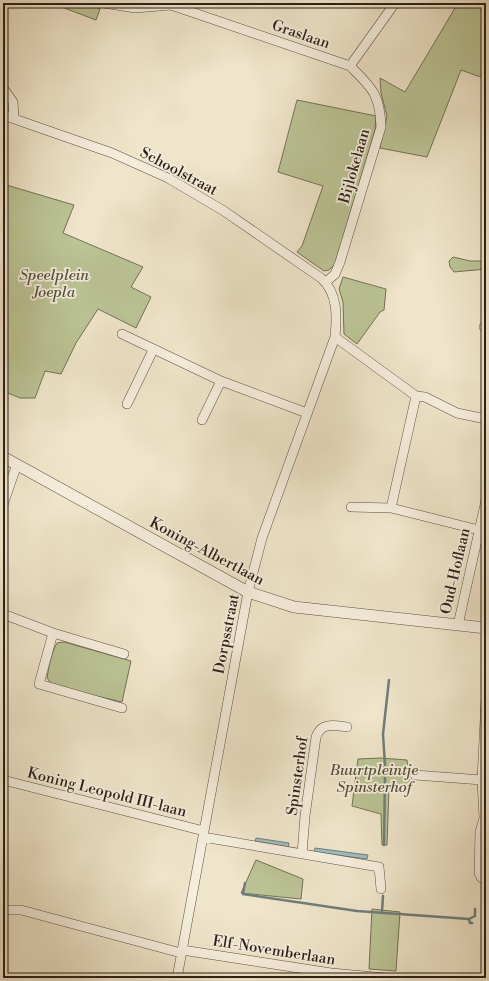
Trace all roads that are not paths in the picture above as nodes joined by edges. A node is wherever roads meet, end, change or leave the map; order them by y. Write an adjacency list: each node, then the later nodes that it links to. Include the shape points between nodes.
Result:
1 (104, 3): 3 (street, Graslaan, via 135,8)
2 (395, 3): 4 (street)
3 (171, 4): 4 (street, Graslaan)
4 (350, 66): 8 (street, Bijlokelaan, via 376,96 380,109 380,127 340,262 335,274)
5 (3, 88): 7 (street, via 13,102)
6 (3, 115): 7 (street, Schoolstraat)
7 (14, 118): 8 (street, Schoolstraat, via 106,150 168,178 224,211)
8 (326, 282): 10 (street, Dorpsstraat, via 336,308)
9 (122, 334): 11 (street)
10 (335, 337): 13 (street); 15 (street, Dorpsstraat)
11 (152, 350): 12 (street); 14 (street)
12 (221, 380): 15 (street); 17 (street)
13 (416, 396): 16 (street, via 425,397 457,413); 23 (street)
14 (127, 404)
15 (307, 413): 25 (street, Dorpsstraat, via 262,538)
16 (486, 418)
17 (202, 420)
18 (3, 457): 19 (street, Koning-Albertlaan)
19 (17, 464): 21 (street); 25 (street, Koning-Albertlaan)
20 (486, 500): 24 (street, Oud-Hoflaan)
21 (3, 505)
22 (351, 507): 23 (street)
23 (390, 508): 24 (street)
24 (479, 530): 27 (street, Oud-Hoflaan)
25 (248, 592): 27 (street, Koning-Albertlaan, via 294,607); 37 (street, Dorpsstraat)
26 (3, 614): 29 (street)
27 (458, 625): 28 (street, Koning-Albertlaan)
28 (486, 628)
29 (53, 634): 30 (street); 32 (street, via 39,684)
30 (124, 654)
31 (486, 699): 36 (street)
32 (122, 708)
33 (346, 726): 38 (street, Spinsterhof, via 325,726 318,731)
34 (415, 775): 36 (street)
35 (3, 780): 37 (street, Koning Leopold III-laan)
36 (482, 780): 39 (street, via 484,818 480,832 479,873)
37 (203, 834): 38 (street); 42 (street, Dorpsstraat)
38 (302, 854): 40 (street, via 379,867)
39 (486, 881)
40 (381, 889)
41 (3, 910): 42 (street, Elf-Novemberlaan, via 21,910)
42 (182, 951): 43 (street, Dorpsstraat); 44 (street, Elf-Novemberlaan, via 331,973)
43 (177, 978)
44 (386, 978)

